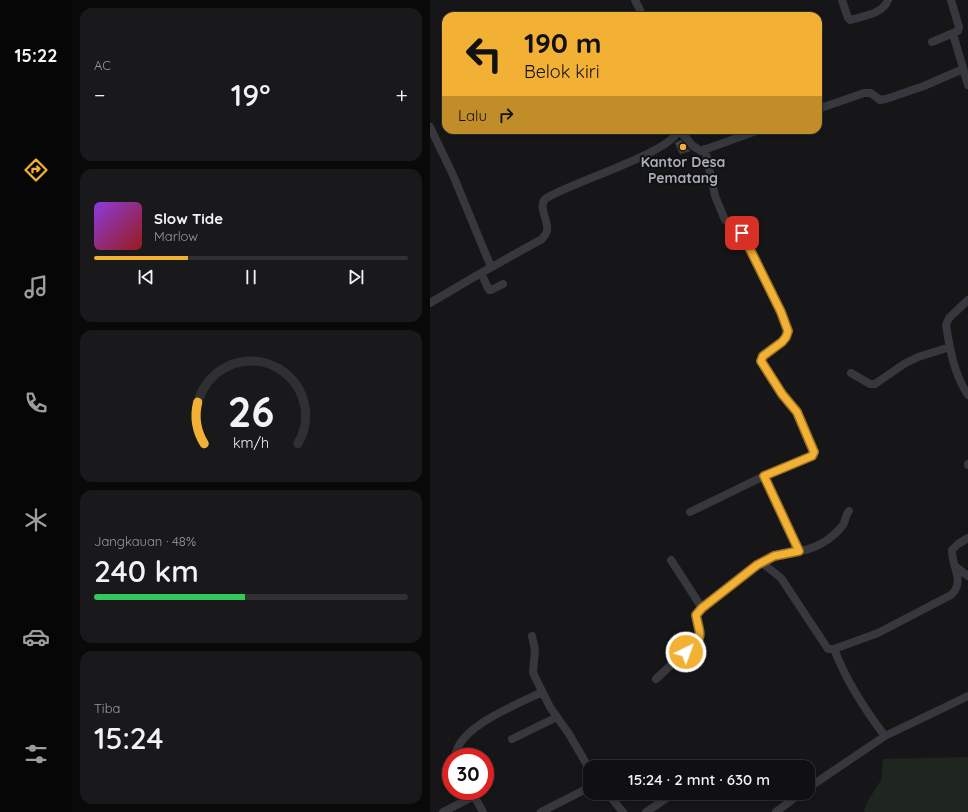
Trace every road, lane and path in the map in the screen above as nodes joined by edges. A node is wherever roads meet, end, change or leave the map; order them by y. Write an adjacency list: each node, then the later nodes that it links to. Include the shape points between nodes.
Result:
1 (635, 0): 5 (street)
2 (842, 0): 3 (street, via 850,20 880,10 885,7)
3 (888, 0)
4 (952, 0): 6 (street, via 959,27 958,32)
5 (641, 12)
6 (953, 34): 7 (street); 8 (street)
7 (932, 42)
8 (963, 69): 9 (street); 10 (street, via 886,99 880,100 871,93 864,93)
9 (968, 85)
10 (822, 108)
11 (430, 127): 16 (street)
12 (676, 134): 16 (street, via 668,142 630,161 545,199 543,208 547,230 542,239)
13 (683, 134): 15 (street, via 696,149)
14 (748, 134): 15 (street)
15 (706, 149): 24 (street, via 715,196 725,220 742,233 787,327 786,337 763,356 761,361 797,412 814,452 812,456)
16 (491, 267): 17 (street)
17 (481, 273): 18 (street, via 489,290); 20 (street)
18 (503, 284)
19 (968, 300): 21 (street, via 946,325)
20 (430, 303)
21 (950, 347): 22 (street, via 918,357 875,384 870,384); 23 (street, via 958,378)
22 (850, 373)
23 (968, 396)
24 (764, 476): 25 (street); 28 (street)
25 (690, 512)
26 (849, 512): 28 (street, via 843,525 816,548)
27 (968, 538): 31 (street, via 952,550)
28 (799, 551): 30 (street, via 778,554)
29 (671, 560): 33 (street)
30 (761, 562): 33 (street); 35 (street, via 782,578 828,649)
31 (956, 567): 32 (street); 35 (street, via 958,580 954,593 878,633)
32 (968, 576)
33 (702, 608): 36 (street, via 696,615 700,630 696,644)
34 (532, 636): 37 (street, via 536,650 533,672)
35 (834, 650): 40 (street, via 855,691)
36 (656, 679)
37 (542, 692): 39 (street); 42 (street, via 475,727)
38 (968, 696): 40 (street)
39 (557, 717): 41 (street); 43 (street)
40 (885, 736): 44 (street)
41 (512, 739)
42 (459, 748)
43 (584, 760)
44 (815, 783)
45 (583, 790): 53 (street)
46 (463, 800): 51 (street)
47 (476, 800): 52 (street)
48 (613, 800): 54 (street)
49 (664, 800): 55 (street)
50 (792, 800): 56 (street)
51 (443, 812)
52 (483, 812)
53 (540, 812)
54 (623, 812)
55 (646, 812)
56 (776, 812)

